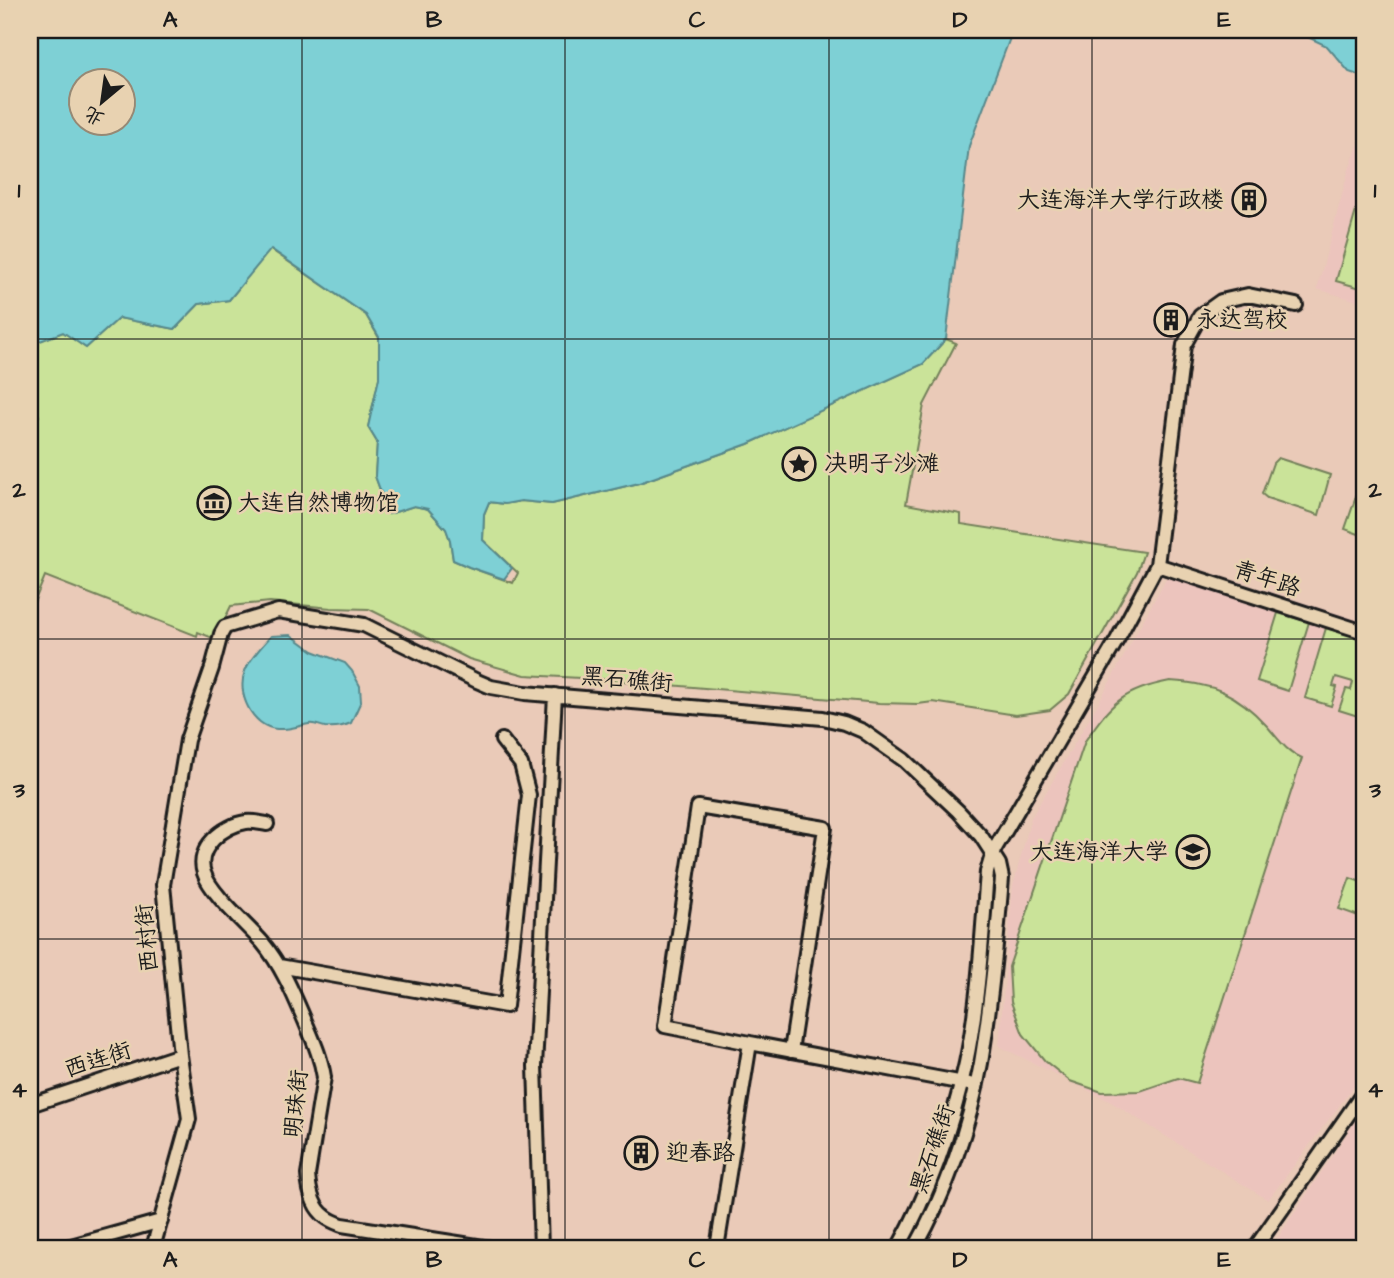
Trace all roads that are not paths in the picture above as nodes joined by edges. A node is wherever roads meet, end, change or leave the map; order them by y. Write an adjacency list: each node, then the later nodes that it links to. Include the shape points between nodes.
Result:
1 (1296, 305): 2 (street, via 1248,295 1221,302 1200,316 1184,345)
2 (1157, 565): 4 (street, 青年路); 8 (street)
3 (225, 627): 5 (street, 黑石礁街, via 278,611 364,625 491,687); 12 (street, 西村街, via 187,740 163,886)
4 (1364, 632)
5 (555, 695): 8 (street, 黑石礁街, via 844,723 904,760); 21 (street, via 535,1066)
6 (502, 740): 9 (street, via 520,764 529,795 506,1006)
7 (267, 824): 9 (street, 明珠街, via 247,821 217,834 202,860 203,873)
8 (993, 852): 13 (street, 黑石礁街); 14 (street, 黑石礁街, via 1002,878)
9 (279, 966): 20 (street, 明珠街, via 324,1077 308,1175 309,1190 325,1217 342,1226)
10 (750, 1043): 11 (street); 11 (street, via 665,1026 698,807 825,828); 22 (street)
11 (791, 1051): 13 (street)
12 (180, 1055): 16 (street, 西连街); 17 (street, 西村街, via 189,1118)
13 (961, 1082): 14 (street); 23 (street, 黑石礁街, via 932,1177)
14 (975, 1085): 24 (street, 黑石礁街, via 957,1152)
15 (1364, 1092): 25 (street)
16 (30, 1105)
17 (161, 1221): 18 (street); 19 (street, 西村街)
18 (64, 1248)
19 (153, 1248)
20 (490, 1248)
21 (541, 1248)
22 (717, 1248)
23 (898, 1248)
24 (915, 1248)
25 (1255, 1248)

